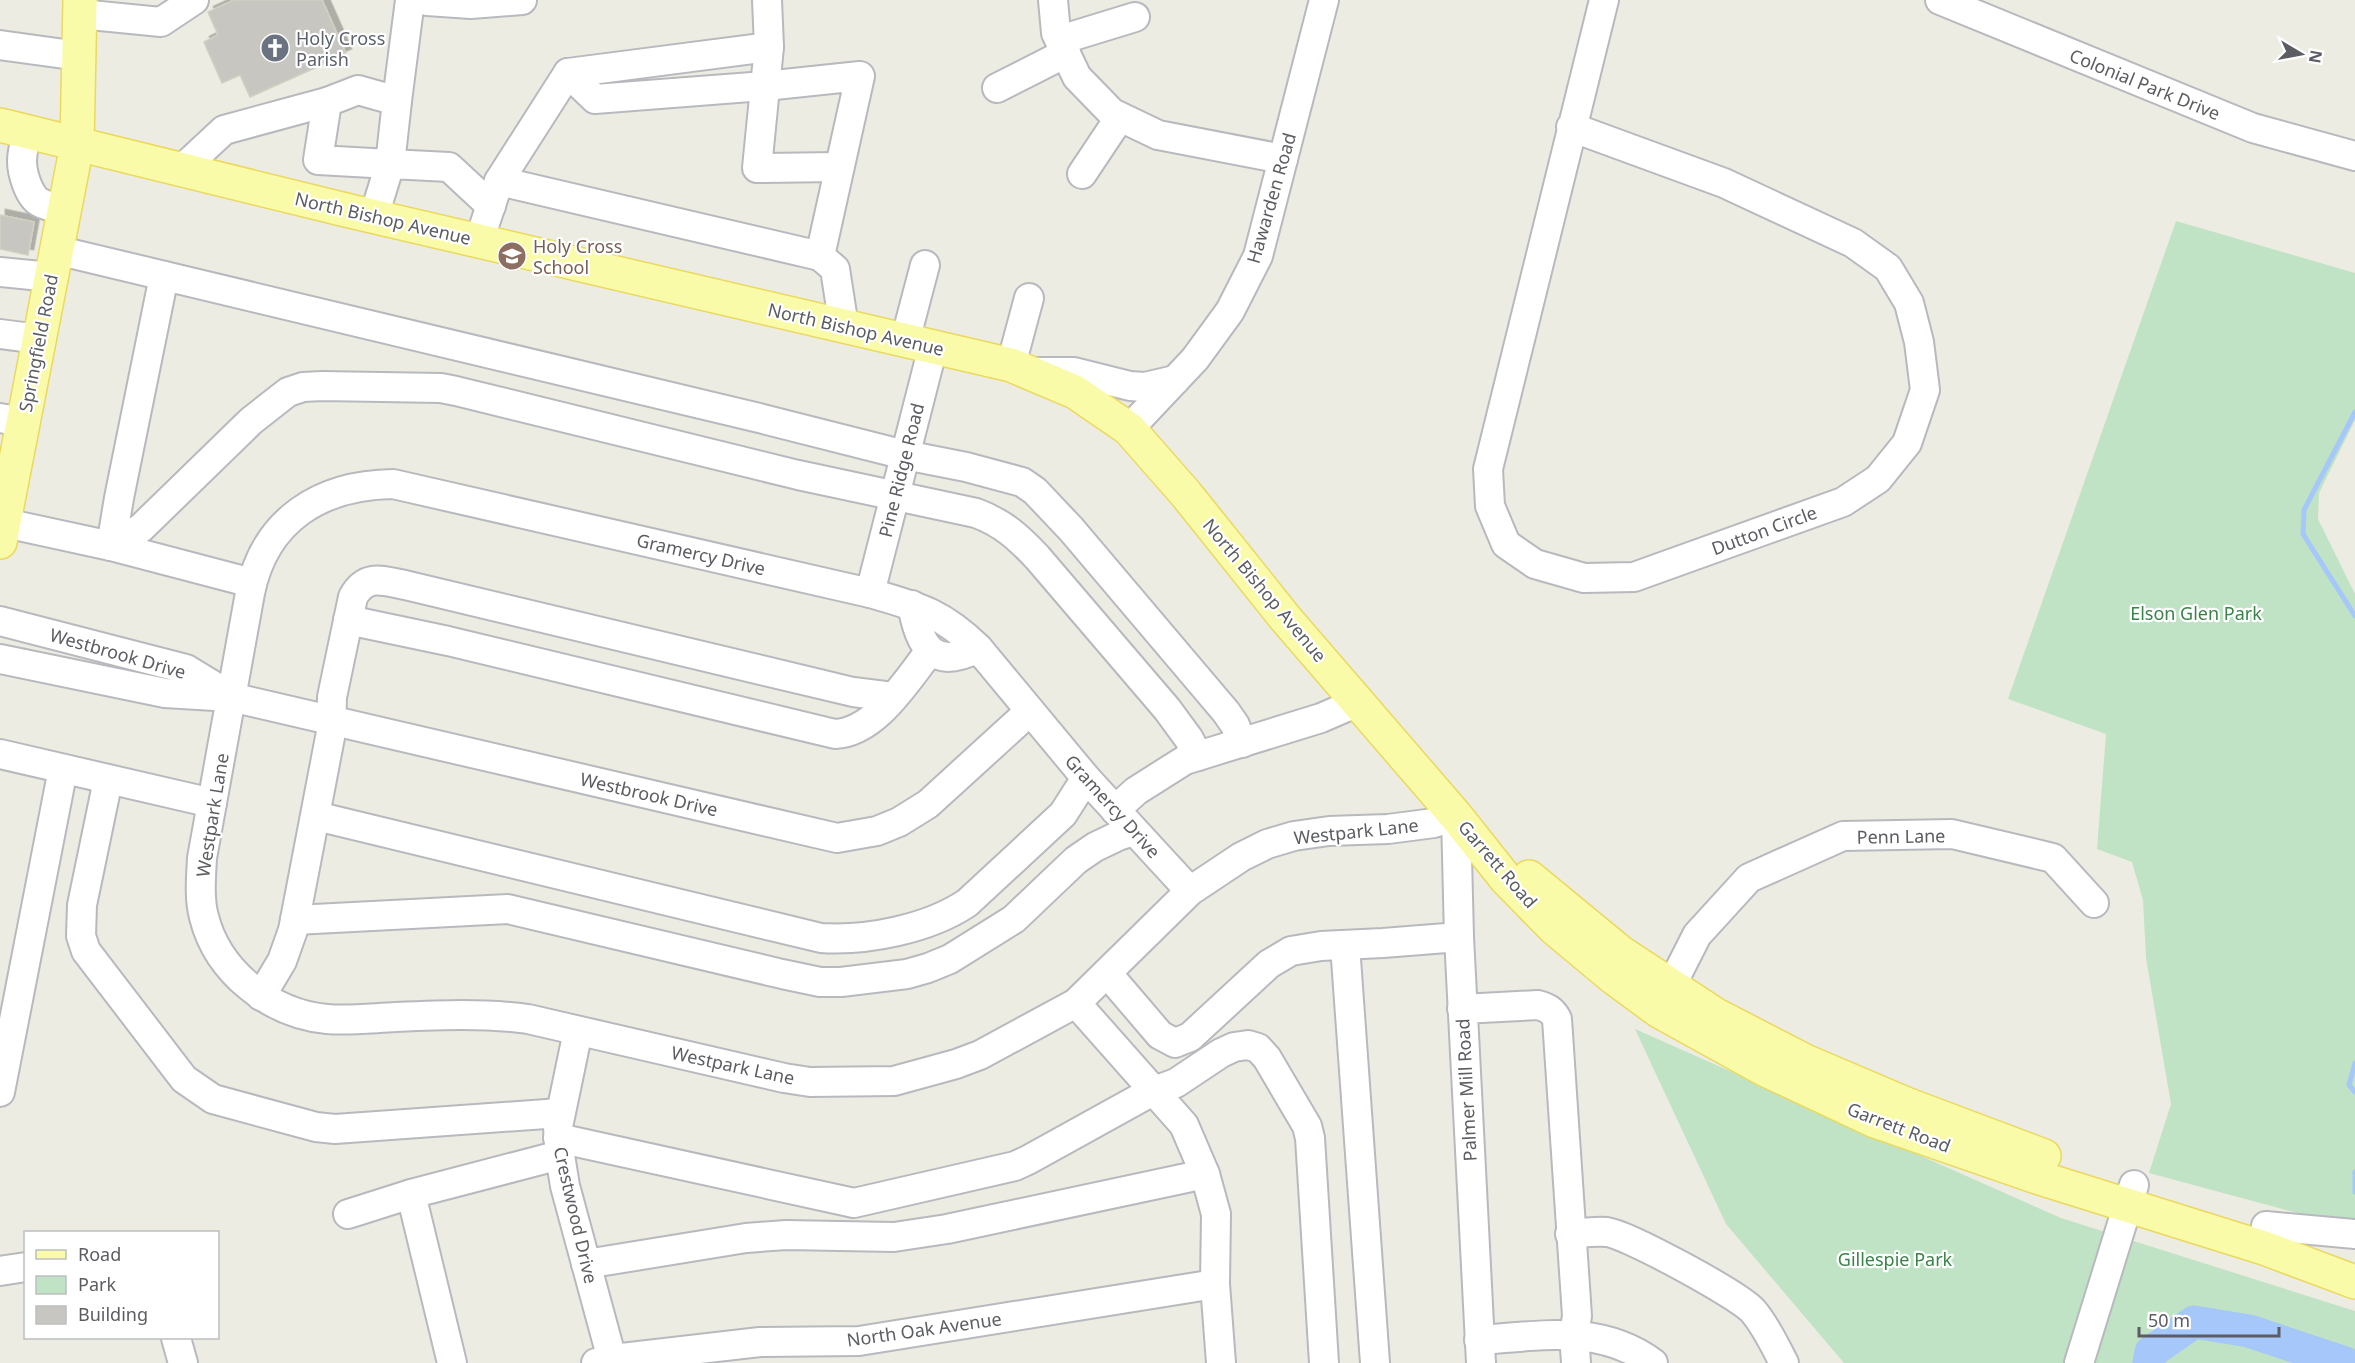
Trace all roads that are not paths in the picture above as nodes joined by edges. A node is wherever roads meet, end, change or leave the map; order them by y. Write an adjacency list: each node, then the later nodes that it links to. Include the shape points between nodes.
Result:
1 (194, 0): 9 (street, via 160,22)
2 (421, 0): 3 (street, via 471,4); 20 (street)
3 (522, 0)
4 (767, 0): 13 (street)
5 (1053, 0): 12 (street, via 1056,33)
6 (1324, 0): 27 (street, Hawarden Road)
7 (1604, 0): 23 (street, Dutton Circle)
8 (1940, 0): 26 (street, Colonial Park Drive, via 2253,128)
9 (80, 7): 14 (main road, Springfield Road)
10 (1135, 17): 12 (street)
11 (0, 45): 14 (street)
12 (1063, 46): 18 (street); 22 (street, via 1077,78)
13 (769, 47): 15 (street); 17 (street)
14 (79, 56): 25 (main road, Springfield Road)
15 (624, 66): 16 (street); 19 (street)
16 (568, 73): 19 (street, via 595,99); 32 (street)
17 (765, 87): 19 (street); 29 (street, via 757,168); 29 (street, via 860,76)
18 (997, 88)
19 (626, 97)
20 (397, 101): 21 (street, via 358,90); 28 (street)
21 (327, 102): 28 (street, via 318,160); 30 (street, via 224,130)
22 (1120, 117): 27 (street, via 1158,135); 31 (street)
23 (1571, 128): 23 (street, Dutton Circle, via 1488,468 1490,506 1506,544 1535,564 1584,579 1634,577 1843,502 1878,479 1907,443 1925,390 1909,303 1888,268 1854,243 1724,183)
24 (12, 143): 25 (main road, North Bishop Avenue); 33 (street, via 35,200)
25 (77, 145): 30 (main road, North Bishop Avenue); 33 (main road, Springfield Road)
26 (2355, 156)
27 (1283, 159): 47 (street, Hawarden Road, via 1258,256 1230,311)
28 (390, 165): 32 (street, via 449,167); 34 (street)
29 (839, 167): 36 (street)
30 (181, 170): 34 (main road, North Bishop Avenue)
31 (1082, 174)
32 (495, 194): 35 (street); 36 (street)
33 (64, 208): 37 (main road, Springfield Road)
34 (374, 216): 35 (main road, North Bishop Avenue)
35 (479, 241): 42 (main road, North Bishop Avenue)
36 (820, 256): 42 (street, via 835,269)
37 (53, 263): 39 (street); 40 (street); 44 (main road, Springfield Road)
38 (925, 265): 45 (street, Pine Ridge Road)
39 (0, 272)
40 (164, 276): 50 (street); 53 (street)
41 (1029, 298): 46 (street)
42 (844, 327): 45 (main road, North Bishop Avenue)
43 (0, 334): 44 (street)
44 (39, 339): 48 (main road, Springfield Road)
45 (919, 344): 46 (main road, North Bishop Avenue); 50 (street, Pine Ridge Road)
46 (1020, 369): 47 (street, via 1074,372 1144,387); 49 (main road, North Bishop Avenue, via 1075,392)
47 (1175, 380): 49 (street, Hawarden Road)
48 (11, 420): 52 (main road, Springfield Road)
49 (1129, 429): 64 (main road, North Bishop Avenue)
50 (905, 455): 51 (street, Pine Ridge Road); 67 (street, via 1006,477 1035,491 1226,712)
51 (895, 496): 53 (street, via 441,388 303,387 288,392 251,422 141,528); 55 (street, Pine Ridge Road); 69 (street, via 976,513 1017,535 1167,709)
52 (1, 529): 53 (street)
53 (111, 546): 54 (street)
54 (252, 583): 55 (street, Gramercy Drive, via 275,536 299,510 334,492 393,484); 62 (street, Gramercy Drive)
55 (870, 593): 56 (street, Gramercy Drive)
56 (912, 605): 59 (street, Gramercy Drive, via 958,629); 60 (street, via 922,641)
57 (348, 620): 63 (street, via 835,734 859,729); 63 (street, via 358,588 377,580 853,692); 66 (street)
58 (0, 621): 62 (street, Westbrook Drive, via 186,669)
59 (978, 648): 60 (street, via 961,657 948,658); 65 (street, Gramercy Drive)
60 (930, 651): 63 (street)
61 (0, 659): 62 (street, Westbrook Drive, via 165,693)
62 (231, 697): 66 (street, Westbrook Drive); 73 (street, Westpark Lane)
63 (893, 697)
64 (1358, 702): 67 (street); 77 (main road, North Bishop Avenue)
65 (1030, 711): 66 (street, Westbrook Drive, via 928,804 877,831 837,838); 71 (street, Gramercy Drive)
66 (330, 720): 75 (street)
67 (1242, 743): 69 (street)
68 (0, 754): 70 (street)
69 (1198, 756): 74 (street, via 1160,775)
70 (63, 769): 72 (street); 92 (street)
71 (1086, 778): 74 (street, Gramercy Drive); 76 (street)
72 (108, 780): 73 (street); 93 (street, via 81,905 81,936 86,951 119,997 184,1079 213,1099 316,1127)
73 (212, 803): 86 (street, Westpark Lane, via 202,858 204,918 226,961)
74 (1115, 810): 78 (street, Gramercy Drive)
75 (316, 816): 76 (street, via 834,939 862,938 952,913); 82 (street)
76 (1060, 816): 79 (street)
77 (1456, 816): 80 (street, Westpark Lane, via 1388,829 1294,836 1241,857); 83 (street, Palmer Mill Road); 87 (main road, Garrett Road, via 1506,879 1554,928 1614,978)
78 (1134, 831): 79 (street); 80 (street, Gramercy Drive)
79 (1095, 847): 82 (street, via 1014,919 950,958 907,974 842,982 782,974 508,909)
80 (1190, 891): 85 (street, Westpark Lane)
81 (2094, 903): 87 (street, Penn Lane, via 2053,858 1952,834 1843,836 1749,878 1697,935)
82 (295, 920): 86 (street, via 282,961)
83 (1459, 937): 84 (street); 89 (street, Palmer Mill Road)
84 (1344, 945): 85 (street, via 1292,951 1269,964 1190,1037 1175,1043 1160,1035); 117 (street)
85 (1107, 973): 88 (street, Westpark Lane)
86 (261, 996): 90 (street, Westpark Lane, via 280,1007 327,1019 503,1015)
87 (1665, 998): 96 (main road, Garrett Road, via 1764,1069 1875,1121 2040,1178)
88 (1076, 1003): 90 (street, Westpark Lane, via 980,1055 894,1081 810,1082 784,1078); 91 (street)
89 (1462, 1009): 99 (street, via 1538,1005 1554,1012); 110 (street, Palmer Mill Road)
90 (578, 1031): 93 (street, Crestwood Drive)
91 (1154, 1091): 93 (street, via 1015,1166 854,1203); 94 (street, via 1184,1125); 116 (street, via 1176,1083 1234,1047 1258,1048 1267,1058 1307,1126 1310,1138)
92 (0, 1092)
93 (559, 1135): 95 (street); 102 (street, Crestwood Drive, via 565,1186)
94 (1205, 1174): 102 (street, via 894,1237 746,1238); 106 (street, via 1216,1214)
95 (411, 1194): 97 (street); 114 (street)
96 (2132, 1195): 98 (main road, Garrett Road); 105 (main road, Garrett Road); 121 (street)
97 (348, 1214)
98 (2266, 1226): 100 (street); 101 (main road, Garrett Road)
99 (1570, 1234): 107 (street, via 1577,1316); 120 (street, via 1606,1232 1626,1238 1734,1297 1763,1324)
100 (2355, 1234)
101 (2355, 1260)
102 (586, 1264): 112 (street, Crestwood Drive)
103 (24, 1267): 104 (street)
104 (0, 1271)
105 (2355, 1282)
106 (1215, 1284): 109 (street, North Oak Avenue); 115 (street)
107 (1574, 1334): 110 (street); 111 (street, via 1609,1341); 118 (street)
108 (176, 1339): 113 (street)
109 (861, 1352): 112 (street, North Oak Avenue, via 760,1342)
110 (1480, 1352)
111 (1624, 1356): 119 (street)
112 (607, 1362)
113 (183, 1363)
114 (452, 1363)
115 (1221, 1363)
116 (1324, 1363)
117 (1375, 1363)
118 (1576, 1363)
119 (1653, 1363)
120 (1784, 1363)
121 (2079, 1363)

